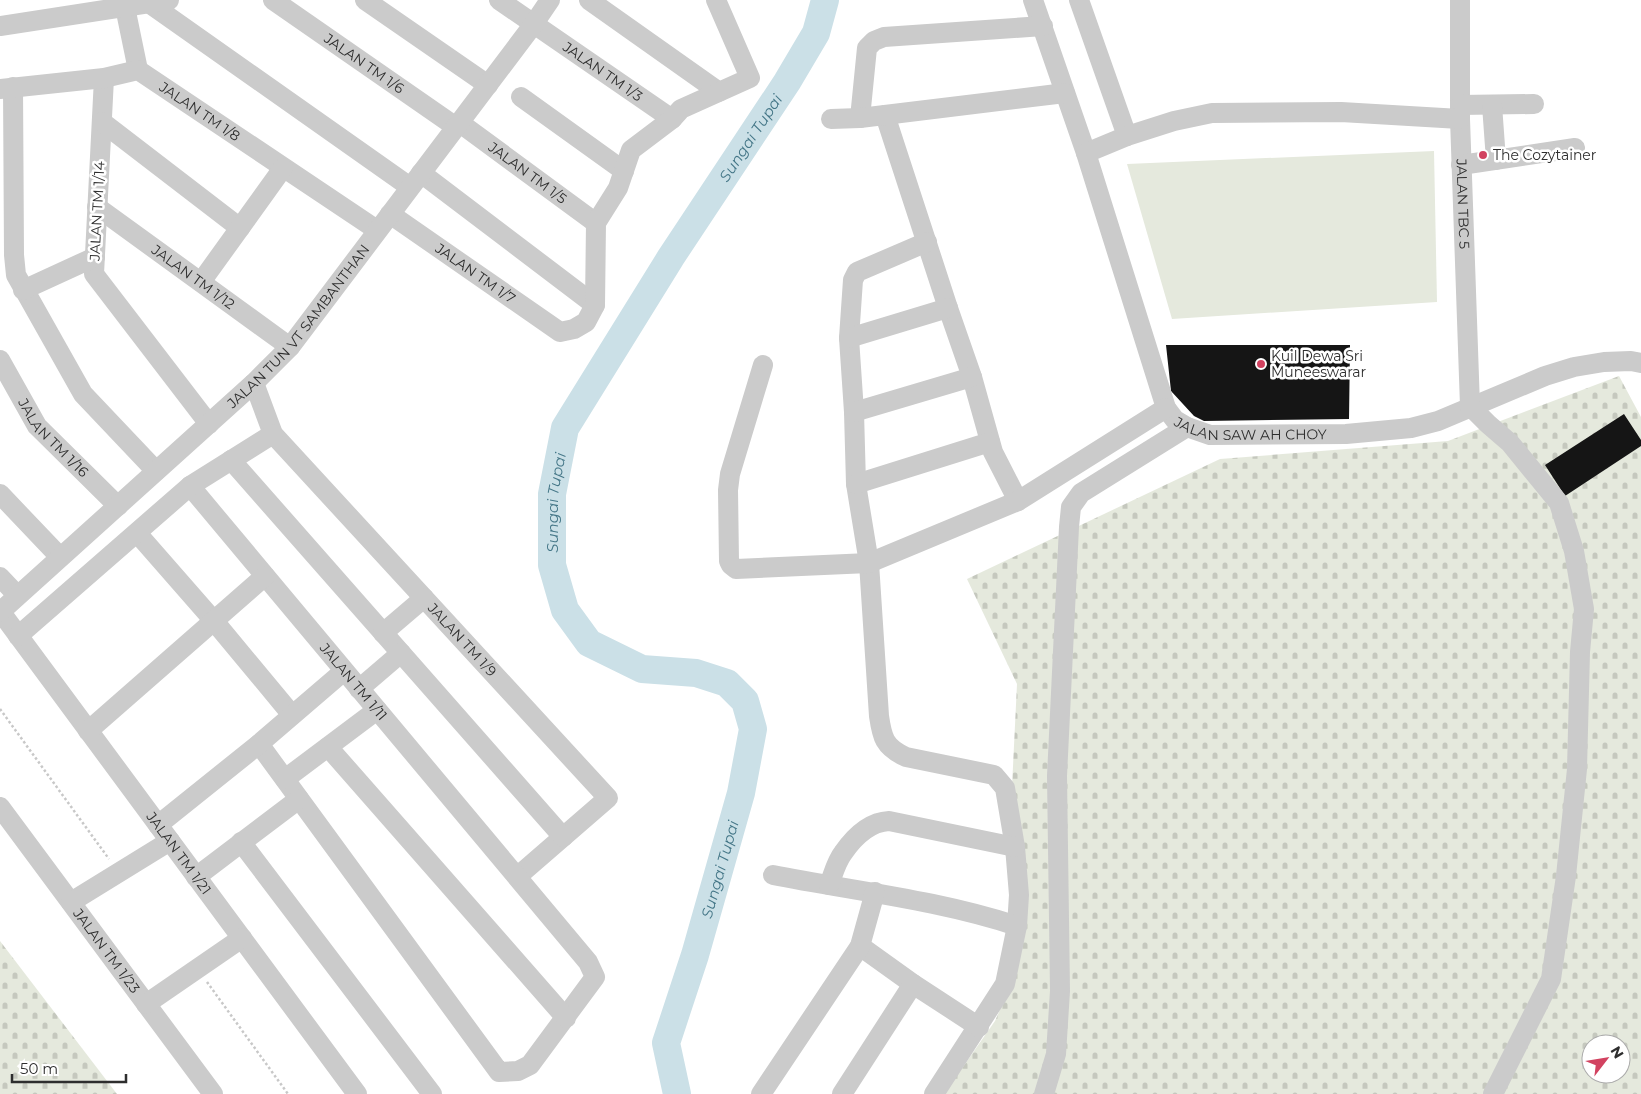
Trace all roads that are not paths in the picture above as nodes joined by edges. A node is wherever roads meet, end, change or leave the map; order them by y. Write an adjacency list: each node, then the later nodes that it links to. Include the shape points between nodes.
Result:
1 (169, 0): 11 (street)
2 (273, 0): 31 (street, JALAN TM 1/6)
3 (365, 0): 18 (street)
4 (499, 0): 13 (street, JALAN TM 1/3)
5 (550, 0): 13 (street, JALAN TUN VT SAMBANTHAN)
6 (589, 0): 20 (street)
7 (716, 0): 20 (street, via 750,78)
8 (1033, 0): 15 (street, JALAN SAW AH CHOY)
9 (1079, 0): 32 (street)
10 (1460, 0): 25 (street, JALAN TBC 5)
11 (148, 3): 12 (street); 39 (street)
12 (125, 7): 14 (street); 16 (street)
13 (533, 25): 18 (street, JALAN TUN VT SAMBANTHAN); 28 (street, JALAN TM 1/3)
14 (0, 26)
15 (1043, 26): 21 (street, JALAN SAW AH CHOY); 27 (street, via 884,37 874,41 867,48)
16 (138, 70): 17 (street); 37 (street, JALAN TM 1/8)
17 (104, 78): 19 (street); 30 (street, JALAN TM 1/14)
18 (488, 86): 31 (street, JALAN TUN VT SAMBANTHAN)
19 (6, 88): 47 (street, via 14,255)
20 (719, 92): 28 (street, via 681,109)
21 (1064, 93): 26 (street); 34 (street, JALAN SAW AH CHOY)
22 (521, 98): 38 (street)
23 (1534, 104): 24 (street)
24 (1492, 105): 25 (street); 35 (street)
25 (1460, 112): 32 (street, via 1212,114 1174,121); 36 (street, JALAN TBC 5)
26 (885, 115): 27 (street); 45 (street)
27 (860, 118): 29 (street)
28 (672, 119): 38 (street, via 631,150)
29 (831, 119)
30 (102, 122): 40 (street, JALAN TM 1/14); 43 (street)
31 (458, 125): 39 (street, JALAN TUN VT SAMBANTHAN); 42 (street, JALAN TM 1/5)
32 (1127, 136): 34 (street)
33 (1575, 148): 35 (street)
34 (1086, 153): 60 (street, JALAN SAW AH CHOY)
35 (1496, 160): 36 (street)
36 (1461, 165): 59 (street, JALAN TBC 5)
37 (283, 168): 43 (street); 44 (street, JALAN TM 1/8)
38 (624, 171): 42 (street, via 618,188)
39 (416, 180): 41 (street, JALAN TUN VT SAMBANTHAN); 50 (street)
40 (97, 207): 46 (street, JALAN TM 1/14); 48 (street, JALAN TM 1/12)
41 (390, 214): 44 (street, JALAN TUN VT SAMBANTHAN); 50 (street, JALAN TM 1/7, via 560,332 586,322)
42 (596, 223): 50 (street)
43 (240, 228): 48 (street)
44 (377, 230): 53 (street, JALAN TUN VT SAMBANTHAN)
45 (927, 242): 51 (street); 52 (street, via 857,272 853,280)
46 (95, 257): 49 (street); 62 (street, JALAN TM 1/14, via 94,274)
47 (8, 269): 49 (street, via 16,275)
48 (201, 282): 53 (street, JALAN TM 1/12)
49 (22, 290): 67 (street, via 84,394)
50 (595, 305)
51 (948, 308): 52 (street); 57 (street)
52 (849, 338): 61 (street)
53 (290, 347): 58 (street, JALAN TUN VT SAMBANTHAN)
54 (1638, 359): 59 (street, JALAN SAW AH CHOY, via 1574,367)
55 (0, 360): 72 (street, JALAN TM 1/16, via 38,426)
56 (763, 365): 75 (street, via 730,474 731,565 736,569)
57 (972, 377): 61 (street); 65 (street)
58 (254, 383): 62 (street, JALAN TUN VT SAMBANTHAN); 64 (street, JALAN TM 1/9)
59 (1470, 406): 63 (street, JALAN SAW AH CHOY, via 1411,428 1346,434 1210,435); 120 (street, via 1510,443 1559,503 1574,551 1584,609 1577,769 1551,979)
60 (1166, 408): 63 (street, JALAN SAW AH CHOY, via 1175,420); 71 (street)
61 (854, 412): 68 (street)
62 (209, 424): 67 (street, JALAN TUN VT SAMBANTHAN)
63 (1187, 427): 119 (street, via 1082,493 1071,506 1057,776 1060,991 1056,1054)
64 (272, 434): 66 (street); 79 (street, JALAN TM 1/9)
65 (990, 442): 68 (street); 71 (street)
66 (231, 460): 69 (street); 82 (street)
67 (156, 471): 72 (street, JALAN TUN VT SAMBANTHAN)
68 (856, 484): 75 (street)
69 (190, 486): 73 (street); 76 (street, JALAN TM 1/11)
70 (0, 494): 74 (street)
71 (1018, 501): 75 (street)
72 (118, 506): 74 (street, JALAN TUN VT SAMBANTHAN)
73 (137, 533): 81 (street); 83 (street)
74 (60, 557): 78 (street, JALAN TUN VT SAMBANTHAN)
75 (869, 563): 99 (street, via 882,738 896,753 994,775 1005,788)
76 (265, 576): 81 (street); 85 (street, JALAN TM 1/11)
77 (0, 577): 78 (street)
78 (17, 595): 80 (street, JALAN TUN VT SAMBANTHAN)
79 (424, 598): 82 (street); 96 (street, JALAN TM 1/9, via 608,798)
80 (0, 611): 83 (street, JALAN TM 1/21)
81 (214, 621): 88 (street); 89 (street)
82 (383, 633): 84 (street)
83 (18, 636): 89 (street, JALAN TM 1/21)
84 (401, 653): 86 (street); 96 (street)
85 (344, 671): 86 (street, JALAN TM 1/11); 88 (street)
86 (359, 689): 87 (street, JALAN TM 1/11)
87 (377, 710): 91 (street); 101 (street, JALAN TM 1/11)
88 (292, 715): 90 (street)
89 (88, 731): 95 (street, JALAN TM 1/21)
90 (259, 744): 92 (street); 95 (street)
91 (328, 747): 92 (street); 111 (street)
92 (285, 779): 93 (street)
93 (299, 799): 98 (street); 111 (street, via 499,1072 518,1071 530,1065)
94 (0, 807): 105 (street, JALAN TM 1/23)
95 (158, 825): 97 (street, JALAN TM 1/21)
96 (563, 837): 101 (street, JALAN TM 1/9)
97 (170, 841): 102 (street, JALAN TM 1/21); 105 (street)
98 (241, 842): 102 (street); 115 (street)
99 (1015, 847): 103 (street, via 889,821 880,822 871,824 842,854); 106 (street)
100 (773, 874): 103 (street)
101 (518, 876): 111 (street, JALAN TM 1/11, via 588,962 595,977)
102 (196, 877): 107 (street, JALAN TM 1/21)
103 (829, 885): 104 (street)
104 (875, 892): 106 (street, via 995,918); 108 (street)
105 (71, 902): 110 (street, JALAN TM 1/23)
106 (1017, 926): 112 (street, via 1005,984)
107 (242, 938): 110 (street); 114 (street, JALAN TM 1/21)
108 (860, 946): 109 (street); 116 (street)
109 (913, 984): 112 (street); 117 (street)
110 (146, 1004): 113 (street, JALAN TM 1/23)
111 (566, 1018)
112 (978, 1027): 118 (street)
113 (213, 1094)
114 (358, 1094)
115 (432, 1094)
116 (761, 1094)
117 (842, 1094)
118 (934, 1094)
119 (1044, 1094)
120 (1493, 1094)

